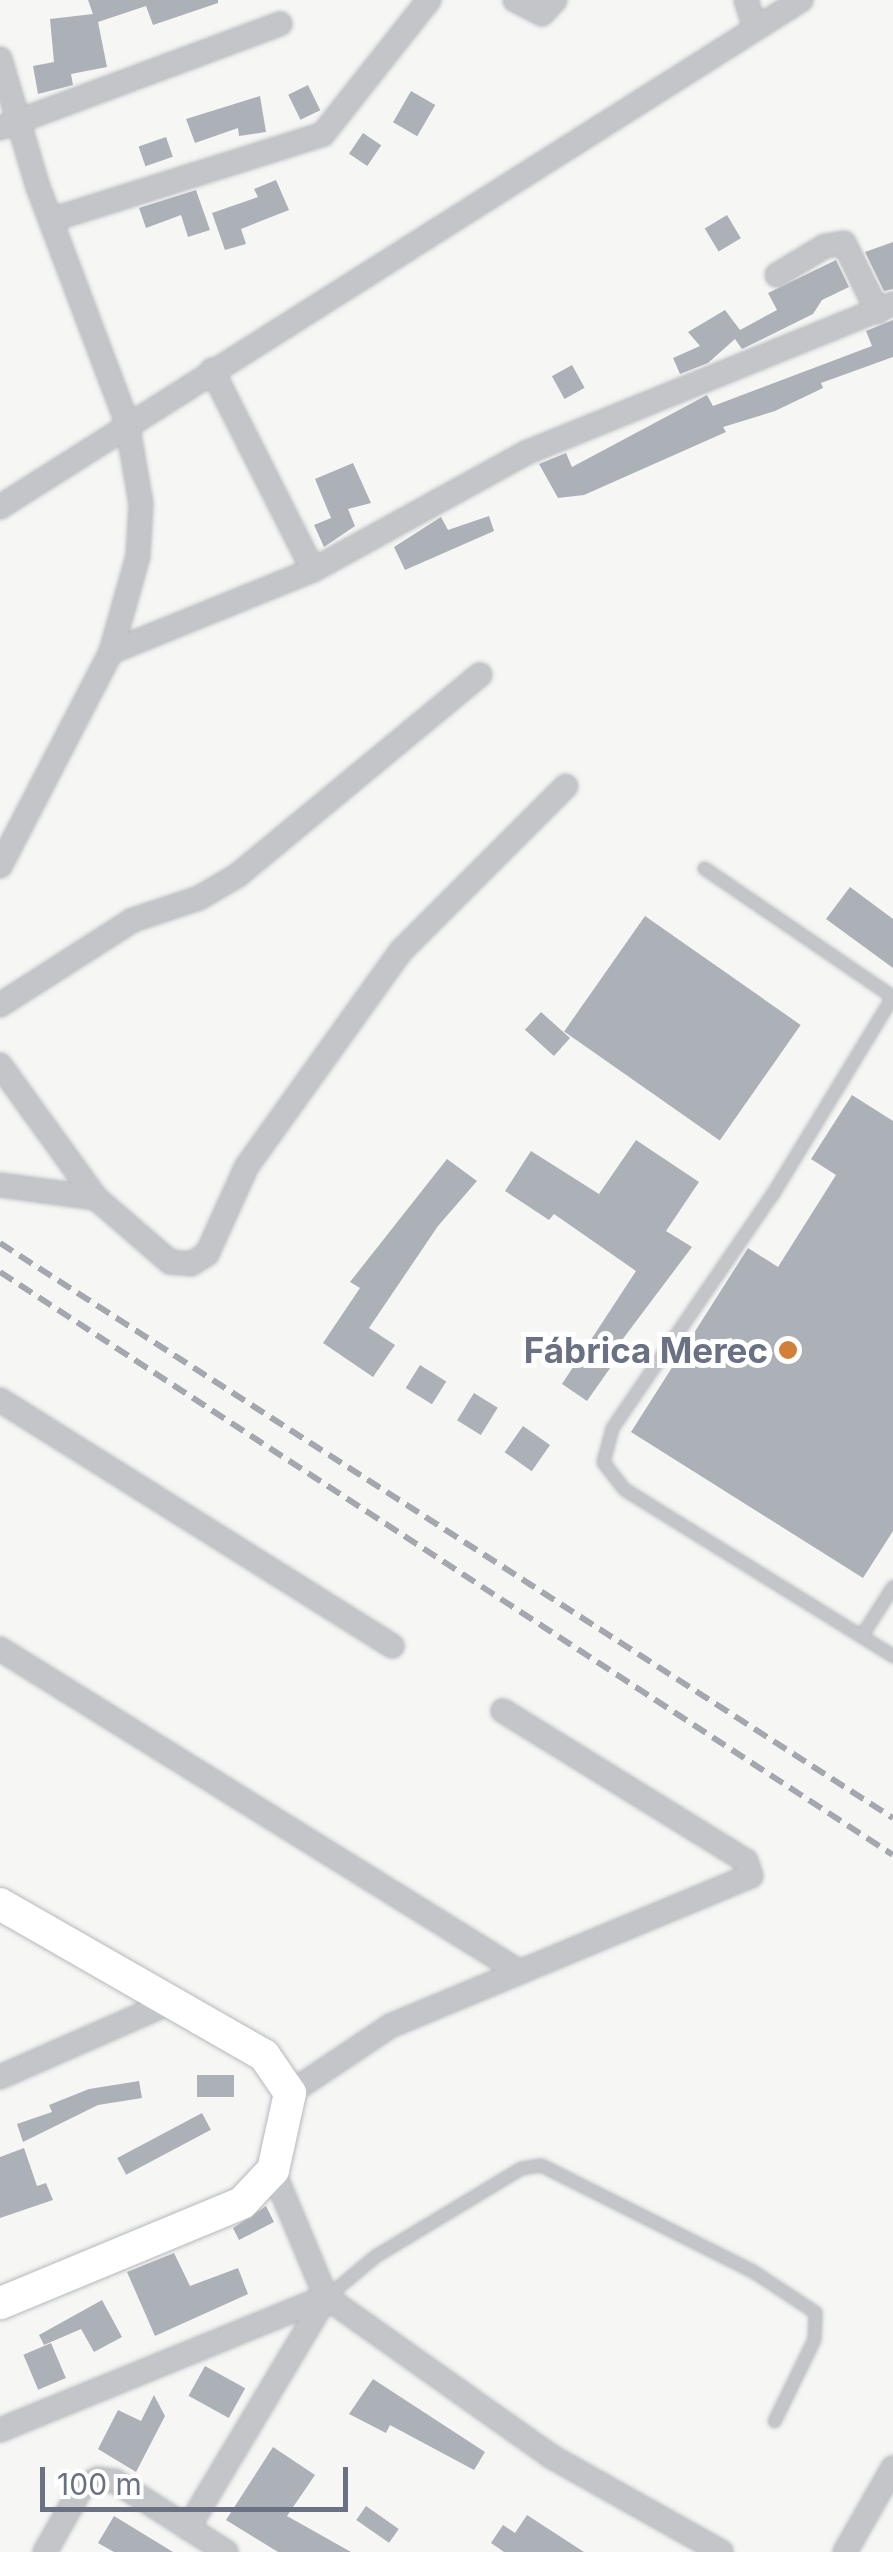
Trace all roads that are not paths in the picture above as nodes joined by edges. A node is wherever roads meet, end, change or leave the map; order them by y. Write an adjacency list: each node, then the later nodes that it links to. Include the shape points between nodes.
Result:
1 (430, 0): 10 (street, via 323,134)
2 (514, 0): 3 (street, via 542,14)
3 (555, 0)
4 (746, 0): 7 (street)
5 (802, 0): 7 (street)
6 (280, 24): 9 (street)
7 (755, 26): 13 (street, via 264,345)
8 (0, 59): 9 (street)
9 (9, 125): 10 (street)
10 (51, 220): 14 (street)
11 (777, 275): 12 (street, via 844,242)
12 (885, 308): 16 (street, via 528,452)
13 (212, 370): 14 (street); 16 (street)
14 (127, 422): 15 (street); 17 (street, via 141,504 138,556)
15 (0, 507)
16 (312, 570): 17 (street)
17 (111, 652): 20 (street)
18 (480, 674): 23 (street, via 238,875 200,898 133,920)
19 (566, 786): 26 (street, via 401,951 247,1166 208,1254 192,1264 170,1262)
20 (0, 866)
21 (704, 868): 22 (lane)
22 (893, 997): 29 (lane, via 772,1194 612,1428 603,1462 624,1489)
23 (0, 1005)
24 (0, 1064): 26 (street)
25 (3, 1184): 26 (street)
26 (96, 1198)
27 (0, 1400): 30 (street)
28 (893, 1586): 29 (lane)
29 (862, 1636): 32 (lane)
30 (392, 1646)
31 (0, 1649): 35 (street)
32 (893, 1656)
33 (503, 1711): 35 (street, via 746,1861 751,1876)
34 (0, 1904): 36 (street)
35 (520, 1972): 38 (street, via 390,2026)
36 (166, 2004): 37 (street); 38 (street, via 264,2056)
37 (0, 2076)
38 (290, 2092): 39 (street)
39 (272, 2170): 40 (street); 41 (street, via 242,2203)
40 (326, 2297): 42 (lane, via 375,2256 521,2168 540,2165 751,2270 815,2312 814,2339); 43 (street); 45 (street); 48 (street, via 552,2457)
41 (0, 2303)
42 (774, 2422)
43 (0, 2430)
44 (893, 2468): 49 (street)
45 (188, 2528): 46 (street, via 116,2481 98,2478 82,2487); 47 (street)
46 (44, 2552)
47 (226, 2552)
48 (721, 2552)
49 (845, 2552)

